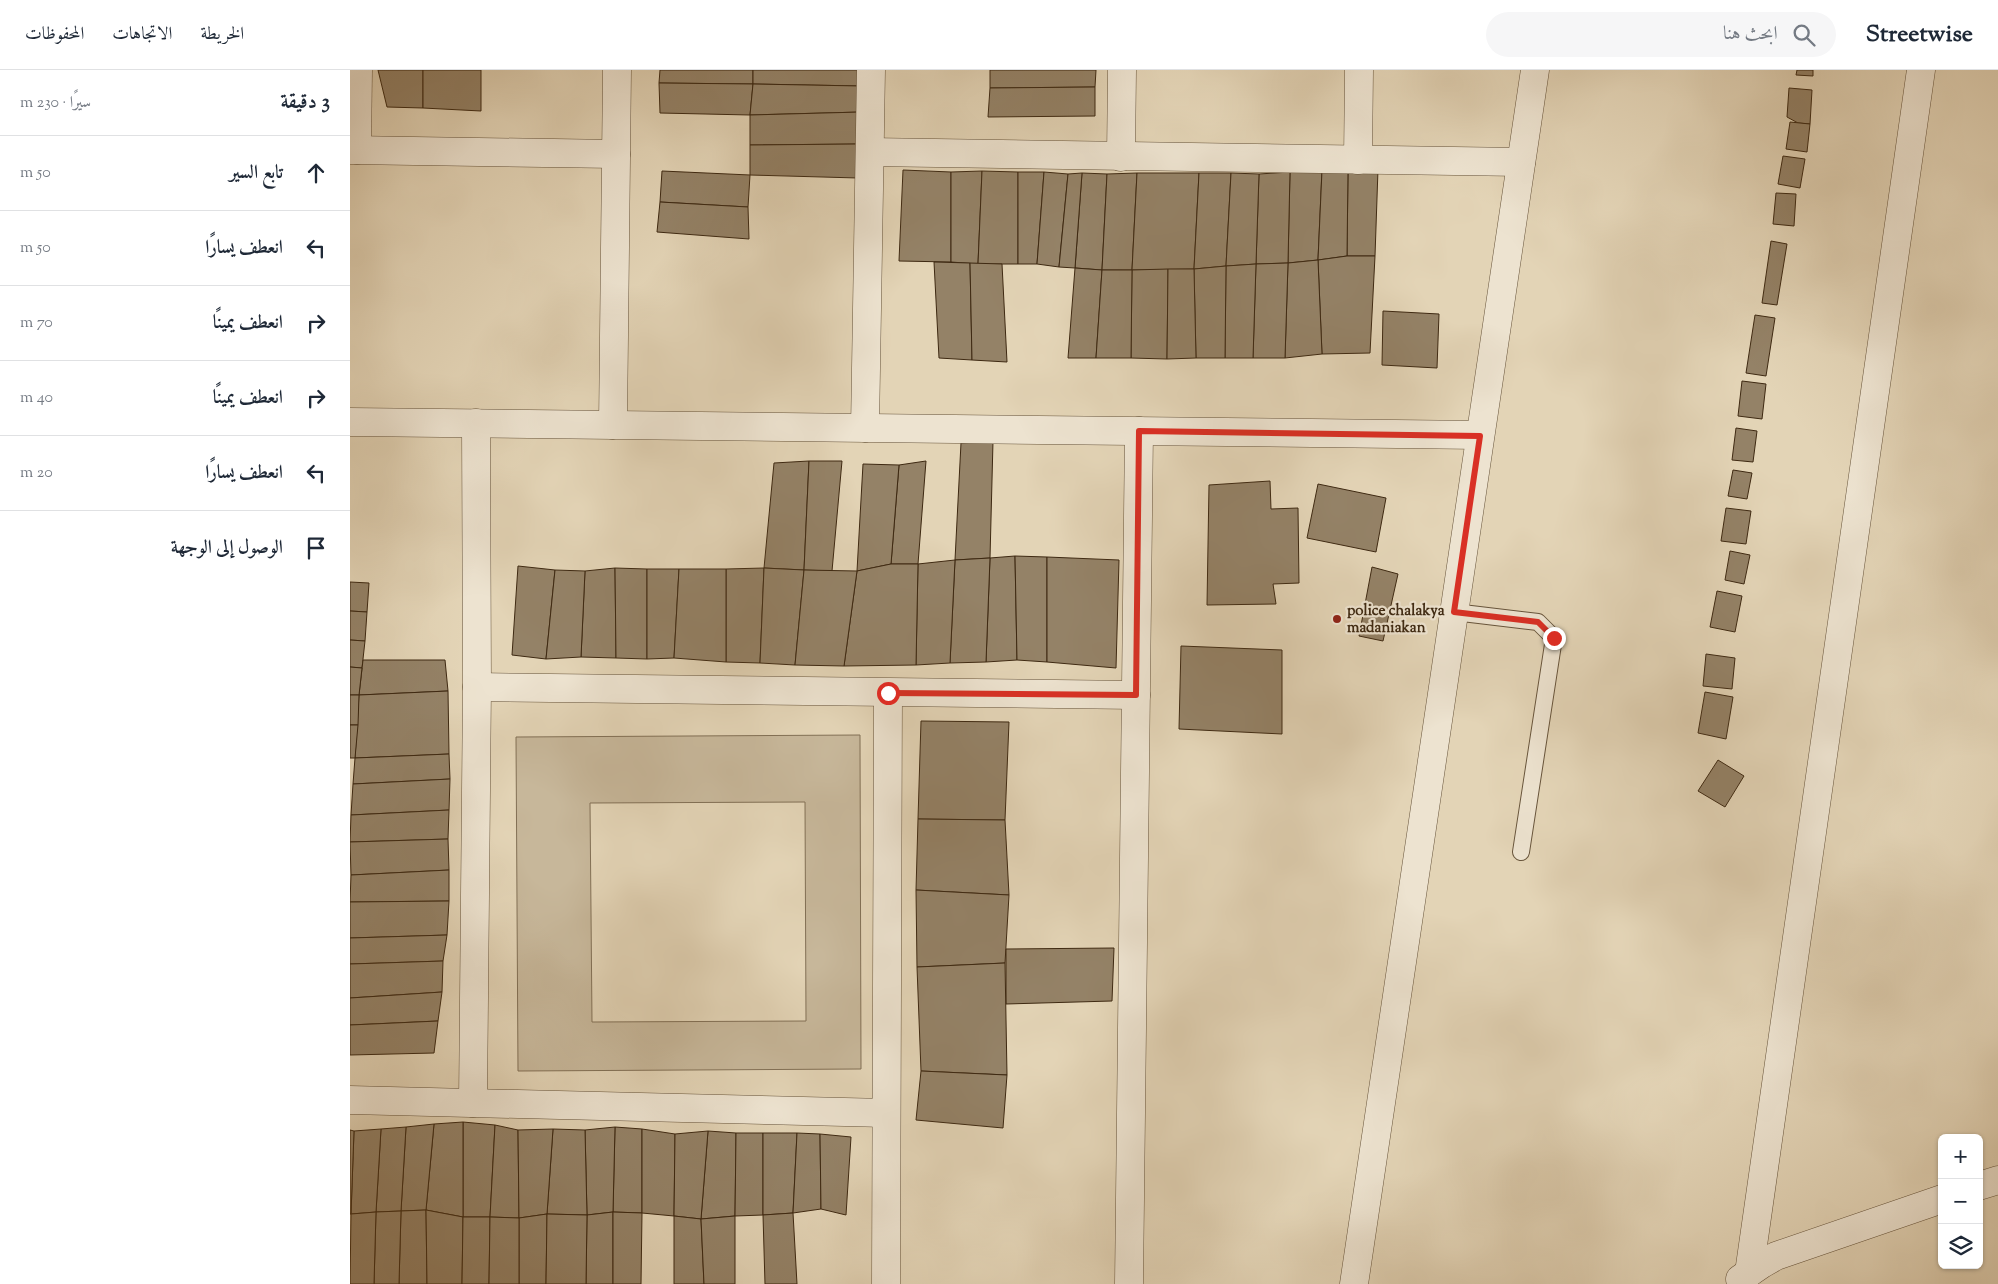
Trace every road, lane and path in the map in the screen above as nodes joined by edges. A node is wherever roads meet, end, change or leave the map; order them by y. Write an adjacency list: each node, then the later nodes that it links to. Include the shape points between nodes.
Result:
1 (358, 70): 8 (street)
2 (617, 70): 10 (street)
3 (871, 70): 9 (street)
4 (1122, 70): 11 (street)
5 (1359, 70): 12 (street)
6 (1535, 70): 13 (street)
7 (1921, 70): 31 (street)
8 (353, 150): 10 (street)
9 (870, 152): 11 (street); 17 (street)
10 (616, 154): 16 (street)
11 (1121, 157): 12 (street)
12 (1358, 160): 13 (street)
13 (1521, 162): 19 (street)
14 (350, 422): 15 (street)
15 (476, 423): 16 (street); 21 (street)
16 (613, 425): 17 (street)
17 (866, 428): 18 (street)
18 (1139, 431): 19 (street); 23 (street)
19 (1480, 436): 20 (street)
20 (1454, 612): 24 (lane, via 1538,622 1554,638); 34 (street)
21 (477, 687): 22 (street); 26 (street)
22 (888, 693): 23 (street); 27 (street)
23 (1136, 695): 33 (street)
24 (1521, 852)
25 (350, 1100): 26 (street)
26 (473, 1103): 27 (street)
27 (886, 1113): 32 (street)
28 (1998, 1180): 29 (street)
29 (1983, 1185)
30 (1938, 1200): 31 (street, via 1776,1256)
31 (1741, 1278)
32 (886, 1284)
33 (1129, 1284)
34 (1354, 1284)

